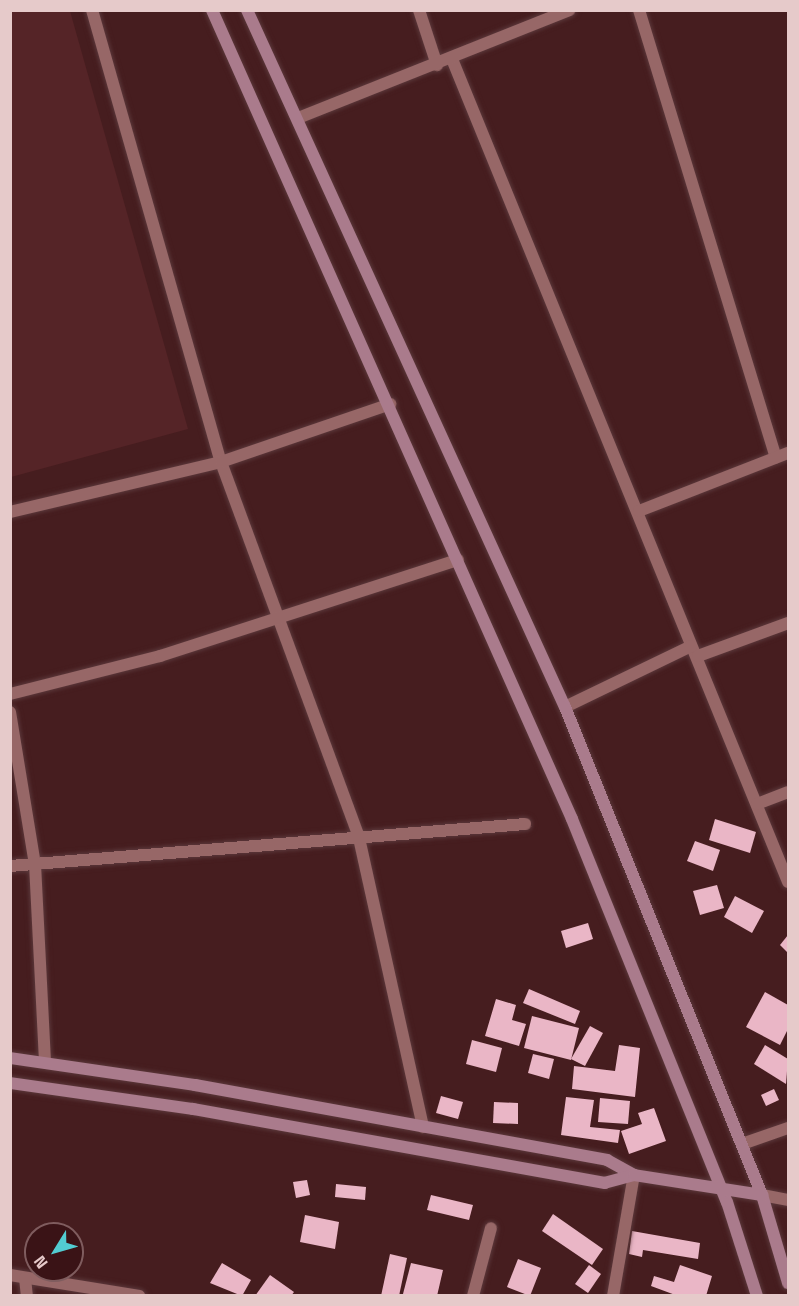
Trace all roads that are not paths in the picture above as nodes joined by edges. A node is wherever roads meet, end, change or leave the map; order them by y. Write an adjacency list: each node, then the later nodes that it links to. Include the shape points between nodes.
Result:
1 (92, 10): 13 (street)
2 (212, 10): 10 (main road)
3 (247, 10): 9 (main road)
4 (419, 10): 8 (street)
5 (569, 10): 7 (street)
6 (639, 10): 12 (street)
7 (452, 59): 8 (street); 14 (street)
8 (437, 65): 9 (street)
9 (298, 118): 21 (main road)
10 (390, 404): 13 (street); 16 (main road)
11 (789, 453): 12 (street)
12 (776, 458): 14 (street)
13 (221, 462): 15 (street); 17 (street)
14 (639, 511): 19 (street)
15 (10, 512)
16 (458, 560): 17 (street); 37 (main road, via 572,819)
17 (276, 617): 20 (street, via 160,656); 26 (street)
18 (789, 623): 19 (street)
19 (694, 651): 21 (street); 24 (street)
20 (10, 694)
21 (565, 707): 35 (main road)
22 (10, 712): 27 (street)
23 (789, 792): 24 (street)
24 (757, 804): 29 (street)
25 (525, 824): 26 (street)
26 (359, 838): 27 (street); 33 (street)
27 (35, 864): 28 (street); 31 (street)
28 (10, 866)
29 (789, 882)
30 (10, 1058): 31 (main road)
31 (45, 1061): 33 (main road)
32 (10, 1083): 36 (main road, via 193,1109 605,1183)
33 (423, 1127): 36 (main road, via 607,1160)
34 (789, 1128): 35 (street)
35 (742, 1144): 38 (main road)
36 (634, 1175): 37 (main road); 45 (street)
37 (722, 1189): 38 (main road); 46 (main road)
38 (762, 1195): 39 (street); 42 (main road)
39 (789, 1200)
40 (491, 1228): 44 (street)
41 (51, 1282): 43 (street)
42 (789, 1283)
43 (139, 1296)
44 (473, 1296)
45 (613, 1296)
46 (757, 1296)

